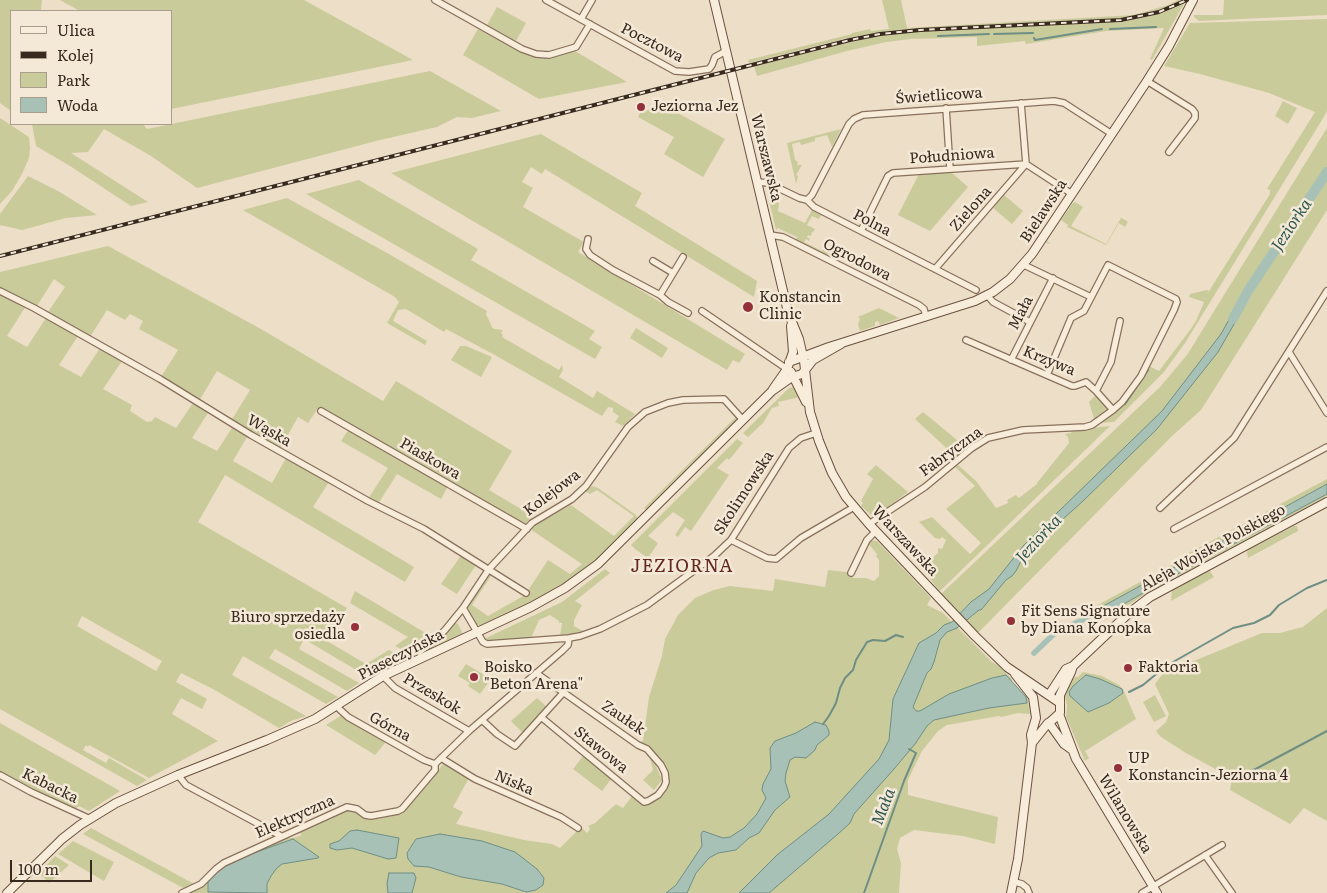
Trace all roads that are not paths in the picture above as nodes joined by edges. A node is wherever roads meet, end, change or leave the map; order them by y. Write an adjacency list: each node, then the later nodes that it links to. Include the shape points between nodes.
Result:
1 (435, 0): 7 (street, via 536,54 549,55 576,47)
2 (546, 0): 6 (street, Pocztowa)
3 (592, 0): 6 (street)
4 (714, 0): 8 (main road, Warszawska)
5 (1193, 0): 9 (main road, Bielawska)
6 (581, 19): 7 (street, Pocztowa)
7 (590, 24): 8 (street, Pocztowa, via 679,72 709,69 715,57)
8 (726, 51): 16 (main road, Warszawska)
9 (1147, 81): 12 (main road, Bielawska); 13 (street, via 1195,113 1195,118)
10 (1021, 103): 11 (street, Świetlicowa); 12 (street, Świetlicowa, via 1061,102); 14 (street)
11 (946, 108): 15 (street); 18 (street, Świetlicowa, via 866,114 854,119)
12 (1112, 134): 17 (main road, Bielawska)
13 (1169, 152)
14 (1026, 164): 15 (street, Południowa); 17 (street); 25 (street, Zielona)
15 (950, 169): 19 (street, Południowa, via 890,174)
16 (758, 182): 18 (street, Polna, via 768,182); 20 (main road, Warszawska)
17 (1072, 194): 24 (main road, Bielawska)
18 (807, 200): 19 (street, Polna, via 812,206)
19 (861, 231): 25 (street, Polna)
20 (770, 235): 36 (street, Ogrodowa, via 783,237 919,305); 38 (main road, Warszawska)
21 (588, 239): 31 (street, via 586,249 590,255)
22 (683, 257): 26 (street)
23 (653, 261): 26 (street)
24 (1024, 265): 27 (street); 32 (main road, Bielawska)
25 (935, 269): 28 (street, Polna)
26 (673, 273): 31 (street)
27 (1053, 278): 33 (street); 39 (street, Mała)
28 (976, 290)
29 (1327, 291): 42 (street)
30 (0, 292): 66 (street, Wąska, via 160,379 251,435 424,529)
31 (660, 295): 35 (street)
32 (987, 295): 36 (main road, Bielawska); 39 (street, via 993,302)
33 (1091, 297): 47 (street, via 1084,311 1071,318); 52 (street, Fabryczna, via 1108,265 1177,302 1141,376)
34 (702, 311): 45 (street)
35 (688, 313)
36 (926, 316): 41 (main road, Bielawska)
37 (1120, 321): 50 (street, via 1111,362)
38 (791, 322): 43 (main road, Warszawska); 45 (main road, Warszawska, via 794,351)
39 (1030, 322): 44 (street, Mała)
40 (966, 340): 44 (street, Krzywa)
41 (841, 344): 43 (main road, Bielawska); 46 (main road, Bielawska, via 813,360)
42 (1289, 352): 54 (street); 60 (street, via 1234,438)
43 (803, 356): 45 (main road, Bielawska); 46 (main road, Warszawska)
44 (1011, 360): 47 (street, Krzywa)
45 (788, 365): 48 (main road, Warszawska); 49 (main road, Piaseczyńska)
46 (805, 370): 48 (main road, Bielawska); 51 (main road, Warszawska)
47 (1047, 375): 50 (street, Krzywa, via 1074,386 1086,382)
48 (794, 376): 49 (main road, Piaseczyńska); 51 (main road, Warszawska)
49 (772, 390): 55 (main road, Piaseczyńska)
50 (1096, 391): 52 (street)
51 (808, 405): 56 (main road, Warszawska)
52 (1113, 410): 61 (street, Fabryczna, via 1085,427 1023,430 988,438 925,487)
53 (321, 411): 62 (street, Piaskowa)
54 (1327, 414)
55 (743, 420): 62 (street, Kolejowa, via 724,399 683,400 651,409 628,427 580,492); 70 (main road, Piaseczyńska, via 590,570 548,599)
56 (816, 433): 59 (main road, Warszawska, via 832,473); 65 (street, Skolimowska, via 801,438 789,448)
57 (1327, 447): 63 (street)
58 (1327, 502): 73 (main road, Aleja Wojska Polskiego, via 1150,597)
59 (854, 507): 61 (main road, Warszawska); 65 (street, via 801,538 776,559 767,558)
60 (1160, 508)
61 (869, 524): 64 (main road, Warszawska)
62 (527, 529): 66 (street, Kolejowa)
63 (1174, 529)
64 (876, 531): 67 (street, via 867,540); 75 (main road, Warszawska)
65 (731, 540): 71 (street, Skolimowska, via 648,605 588,633)
66 (489, 569): 68 (street, Wąska); 69 (street, Kolejowa)
67 (851, 573)
68 (526, 593)
69 (463, 608): 70 (street, Skolimowska); 72 (street, Kolejowa, via 438,637)
70 (477, 632): 71 (street, Skolimowska, via 487,644); 76 (main road, Piaseczyńska)
71 (569, 638): 74 (street, Elektryczna, via 565,648)
72 (419, 652)
73 (1073, 666): 78 (main road, Aleja Wojska Polskiego); 79 (main road, Aleja Wojska Polskiego, via 1061,692)
74 (536, 673): 77 (street, Zaułek); 84 (street, Elektryczna)
75 (1015, 674): 78 (main road, Warszawska); 81 (main road, Warszawska, via 1033,695)
76 (383, 676): 80 (main road, Piaseczyńska); 86 (street, Przeskok, via 395,688)
77 (564, 693): 83 (street); 93 (street, Zaułek, via 647,749 661,765 666,782 658,795)
78 (1047, 693): 79 (main road); 81 (main road)
79 (1060, 703): 82 (main road)
80 (336, 706): 90 (street, Górna, via 348,717); 92 (main road, Piaseczyńska, via 300,726)
81 (1035, 708): 85 (main road); 87 (main road)
82 (1059, 714): 85 (main road); 88 (main road, Wilanowska)
83 (541, 718): 84 (street, via 515,746); 93 (street, Stawowa)
84 (482, 720): 86 (street, Elektryczna)
85 (1048, 723): 87 (main road); 88 (main road, Wilanowska)
86 (469, 731): 89 (street, Elektryczna)
87 (1032, 743): 99 (main road)
88 (1071, 749): 100 (main road, Wilanowska)
89 (441, 758): 90 (street, Elektryczna); 95 (street, Niska, via 475,780 554,814)
90 (435, 764): 96 (street, Elektryczna, via 435,770 398,811 371,816 347,808)
91 (0, 775): 94 (street, Kabacka)
92 (178, 775): 94 (main road, Piaseczyńska); 96 (street, via 186,785)
93 (644, 802)
94 (90, 819): 101 (main road, Piaseczyńska, via 56,844)
95 (578, 828)
96 (281, 836): 102 (street, Elektryczna, via 219,866 197,886)
97 (1222, 846): 98 (street)
98 (1205, 855): 100 (street); 106 (street)
99 (1014, 882): 103 (main road); 104 (street, via 1022,884)
100 (1155, 890): 105 (street)
101 (8, 893)
102 (182, 893)
103 (1011, 893)
104 (1029, 893)
105 (1142, 893)
106 (1232, 893)

